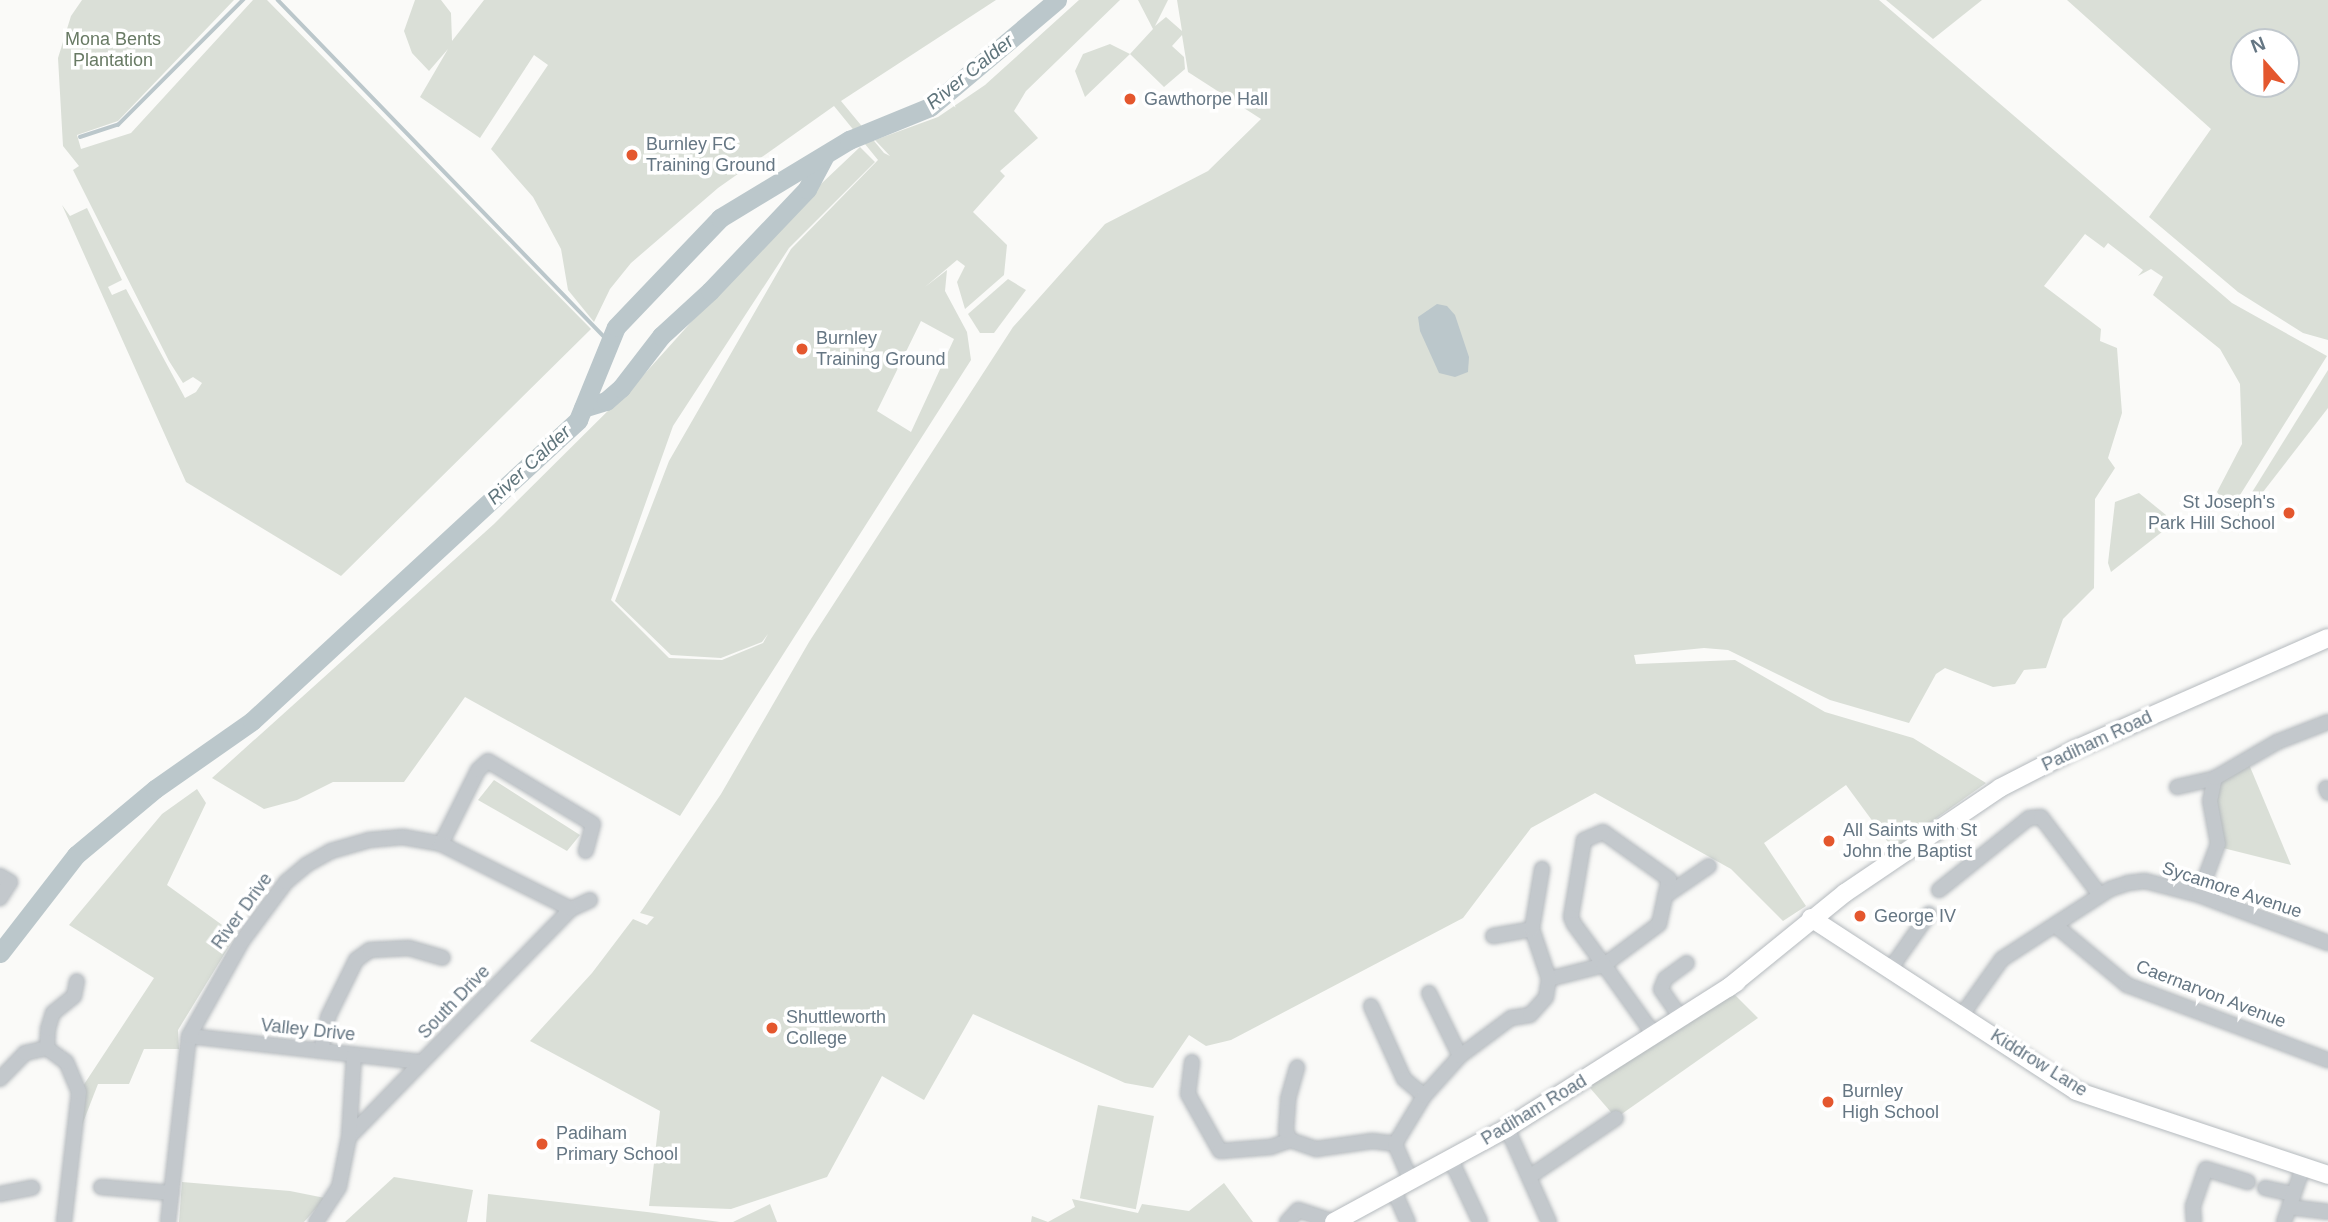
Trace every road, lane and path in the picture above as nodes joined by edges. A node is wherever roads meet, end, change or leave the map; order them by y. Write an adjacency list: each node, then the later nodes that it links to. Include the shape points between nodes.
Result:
1 (2328, 638): 18 (main road, Padiham Road, via 2034,769 1881,871 1867,890)
2 (2328, 722): 3 (street, via 2267,747)
3 (2215, 778): 4 (street); 12 (street, via 2210,801 2218,844)
4 (2178, 787)
5 (441, 844): 6 (street, via 478,770 488,761 593,824); 16 (street, River Drive); 34 (street, River Drive, via 404,837 369,840 331,851 306,865 286,882 242,941)
6 (586, 851)
7 (1709, 866): 13 (street)
8 (1542, 869): 20 (street)
9 (5, 879): 14 (street)
10 (1939, 890): 11 (street, via 2029,818 2041,817)
11 (2100, 895): 12 (street, Sycamore Avenue, via 2145,881); 19 (street, Sycamore Avenue)
12 (2199, 895): 22 (street, Sycamore Avenue)
13 (1665, 896): 25 (street, via 1659,924); 25 (street, via 1669,879 1664,873 1603,832 1584,841 1571,917)
14 (0, 898)
15 (590, 900): 16 (street, South Drive)
16 (571, 909): 40 (street, South Drive)
17 (1929, 914): 26 (street)
18 (1817, 922): 26 (main road, Kiddrow Lane); 32 (main road, Padiham Road)
19 (2055, 925): 31 (street, Sycamore Avenue, via 2002,959); 39 (street, Caernarvon Avenue, via 2127,985)
20 (1532, 929): 21 (street); 27 (street)
21 (1493, 936)
22 (2328, 943)
23 (443, 958): 36 (street, via 409,948 370,950 356,960 340,985)
24 (1686, 963): 32 (street, via 1665,979 1661,989)
25 (1604, 965): 27 (street); 33 (street)
26 (1891, 968): 31 (main road, Kiddrow Lane)
27 (1549, 979): 38 (street, via 1546,997 1530,1015 1511,1018)
28 (77, 981): 35 (street, via 75,996 53,1013)
29 (1429, 993): 38 (street)
30 (1371, 1006): 44 (street, via 1404,1079)
31 (1962, 1015): 51 (main road, Kiddrow Lane, via 2076,1091)
32 (1681, 1018): 33 (main road, Padiham Road)
33 (1656, 1035): 46 (main road, Padiham Road)
34 (189, 1036): 36 (street, Valley Drive); 60 (street, River Drive)
35 (47, 1048): 43 (street, via 25,1053); 64 (street, via 66,1062 79,1092)
36 (321, 1051): 37 (street, Valley Drive)
37 (354, 1055): 40 (street, Valley Drive); 47 (street)
38 (1461, 1056): 44 (street)
39 (2328, 1060)
40 (421, 1062): 47 (street, South Drive)
41 (1192, 1062): 48 (street, via 1188,1094 1220,1151 1270,1147)
42 (1297, 1067): 48 (street, via 1288,1099 1286,1131)
43 (0, 1079)
44 (1424, 1096): 49 (street)
45 (1616, 1118): 53 (street)
46 (1507, 1128): 50 (main road, Padiham Road); 53 (street)
47 (349, 1137): 66 (street, via 339,1187)
48 (1290, 1140): 49 (street, via 1316,1149 1372,1141)
49 (1395, 1144): 54 (street)
50 (1451, 1160): 54 (main road, Padiham Road); 70 (street)
51 (2303, 1167): 52 (main road, Kiddrow Lane); 62 (street)
52 (2328, 1175)
53 (1529, 1177): 71 (street)
54 (1411, 1181): 59 (main road, Padiham Road)
55 (2248, 1181): 72 (street, via 2206,1169 2193,1206)
56 (101, 1187): 60 (street)
57 (32, 1188): 61 (street)
58 (2265, 1188): 62 (street)
59 (1394, 1191): 68 (main road, Padiham Road); 69 (street)
60 (172, 1193): 65 (street, River Drive)
61 (0, 1194)
62 (2291, 1201): 63 (street); 73 (street)
63 (2328, 1212)
64 (64, 1222)
65 (168, 1222)
66 (316, 1222)
67 (1287, 1222): 68 (street, via 1298,1210)
68 (1335, 1222)
69 (1408, 1222)
70 (1480, 1222)
71 (1549, 1222)
72 (2194, 1222)
73 (2284, 1222)

